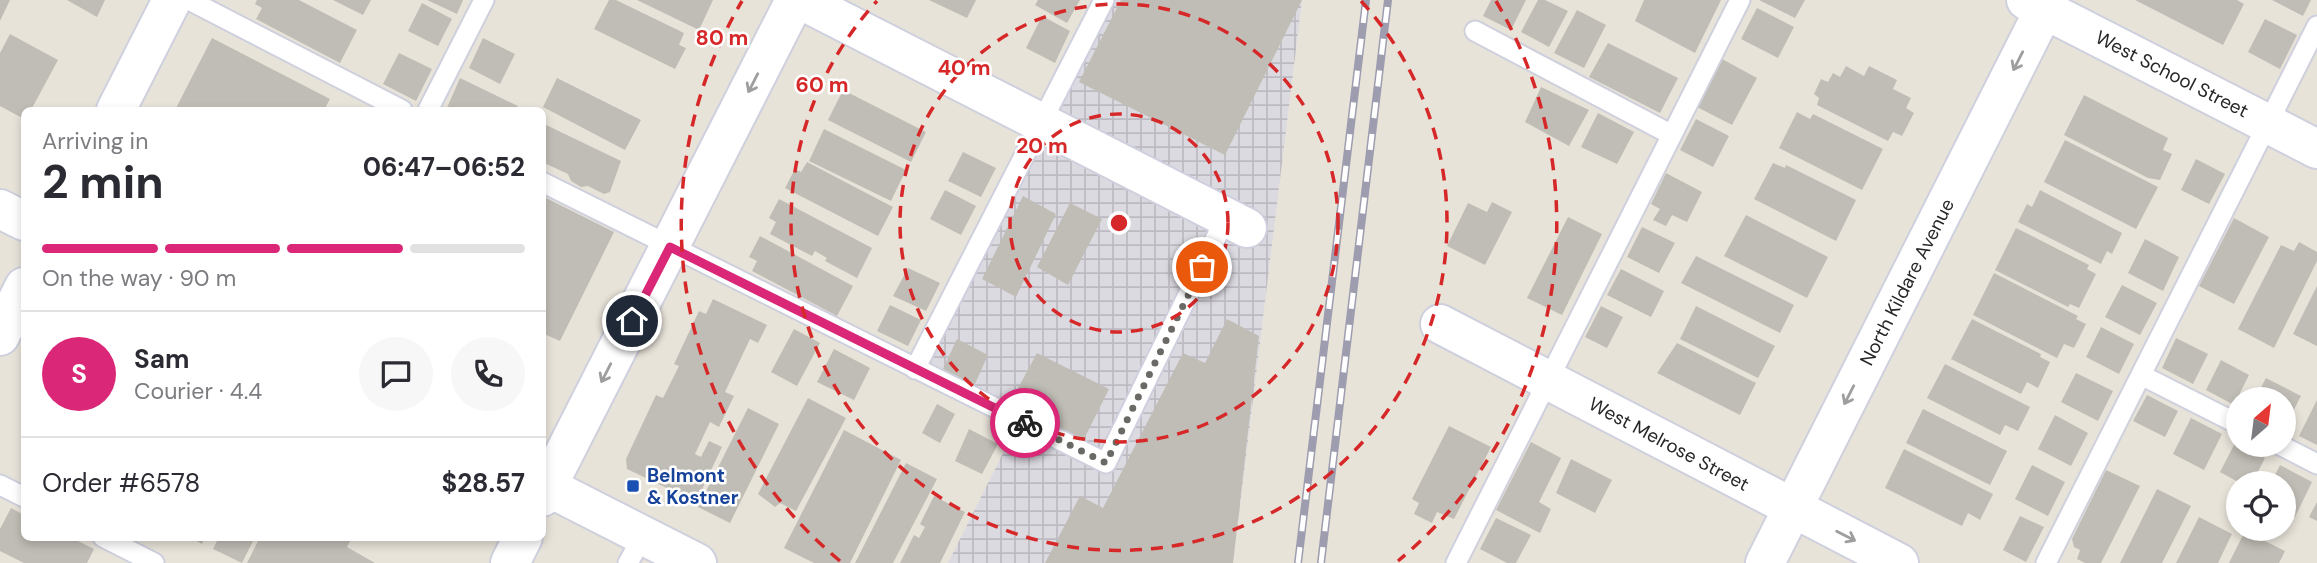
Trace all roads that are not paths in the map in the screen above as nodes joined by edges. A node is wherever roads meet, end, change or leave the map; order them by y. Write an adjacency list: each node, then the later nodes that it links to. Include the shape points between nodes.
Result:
1 (172, 0): 11 (street)
2 (189, 0): 12 (lane)
3 (484, 0): 13 (lane)
4 (795, 0): 22 (street, one-way to 22)
5 (801, 0): 14 (street)
6 (1104, 0): 14 (lane)
7 (1740, 0): 16 (lane)
8 (2040, 3): 15 (street, West School Street); 36 (street, North Kildare Avenue, one-way to 36)
9 (2317, 26): 15 (lane)
10 (1475, 31): 16 (lane)
11 (118, 107)
12 (396, 107)
13 (430, 107)
14 (1040, 122): 21 (street); 26 (lane)
15 (2268, 124): 17 (street, West School Street); 27 (lane)
16 (1672, 135): 28 (lane)
17 (2317, 149)
18 (546, 184): 22 (lane)
19 (0, 209): 20 (street)
20 (21, 220)
21 (1237, 223): 26 (lane, via 1106,463)
22 (670, 247): 26 (lane); 33 (street, one-way to 33)
23 (21, 293): 25 (street)
24 (1440, 324): 28 (street, West Melrose Street)
25 (0, 336)
26 (915, 369)
27 (2141, 375): 29 (lane); 46 (lane)
28 (1548, 381): 36 (street, West Melrose Street); 43 (lane)
29 (2226, 418)
30 (2296, 453): 31 (lane)
31 (2317, 464)
32 (0, 485): 35 (lane)
33 (546, 486)
34 (546, 491): 39 (street)
35 (21, 496)
36 (1792, 509): 44 (street, North Kildare Avenue); 45 (street, West Melrose Street, one-way to 45)
37 (111, 541): 40 (lane)
38 (521, 541): 41 (street)
39 (636, 549): 42 (street)
40 (153, 563)
41 (510, 563)
42 (697, 563)
43 (1456, 563)
44 (1765, 563)
45 (1899, 563)
46 (2046, 563)

